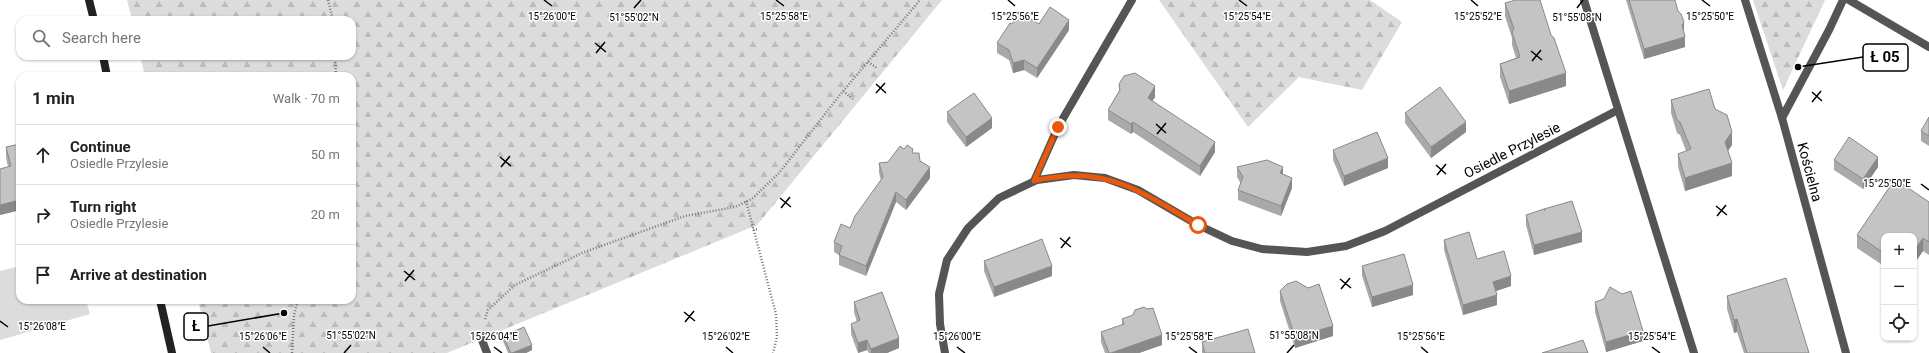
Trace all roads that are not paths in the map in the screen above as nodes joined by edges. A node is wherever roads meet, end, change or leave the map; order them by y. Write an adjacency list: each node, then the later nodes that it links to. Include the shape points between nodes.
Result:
1 (89, 0): 7 (main road)
2 (1132, 0): 13 (street, via 1058,127)
3 (1584, 0): 11 (street)
4 (1745, 0): 12 (street, Kościelna)
5 (1843, 0): 12 (street)
6 (1849, 0): 8 (street)
7 (93, 16)
8 (1929, 47)
9 (104, 60): 10 (main road)
10 (106, 72)
11 (1618, 110): 13 (street, Osiedle Przylesie, via 1385,231 1346,246 1307,252 1262,249 1232,241 1198,225 1138,190 1105,178 1074,175); 19 (street)
12 (1782, 118): 20 (street, Kościelna)
13 (1034, 181): 18 (street, Osiedle Przylesie, via 999,198 968,228 947,260 939,294 940,324)
14 (161, 304): 16 (main road)
15 (480, 335): 17 (street)
16 (172, 353)
17 (487, 353)
18 (945, 353)
19 (1694, 353)
20 (1846, 353)

